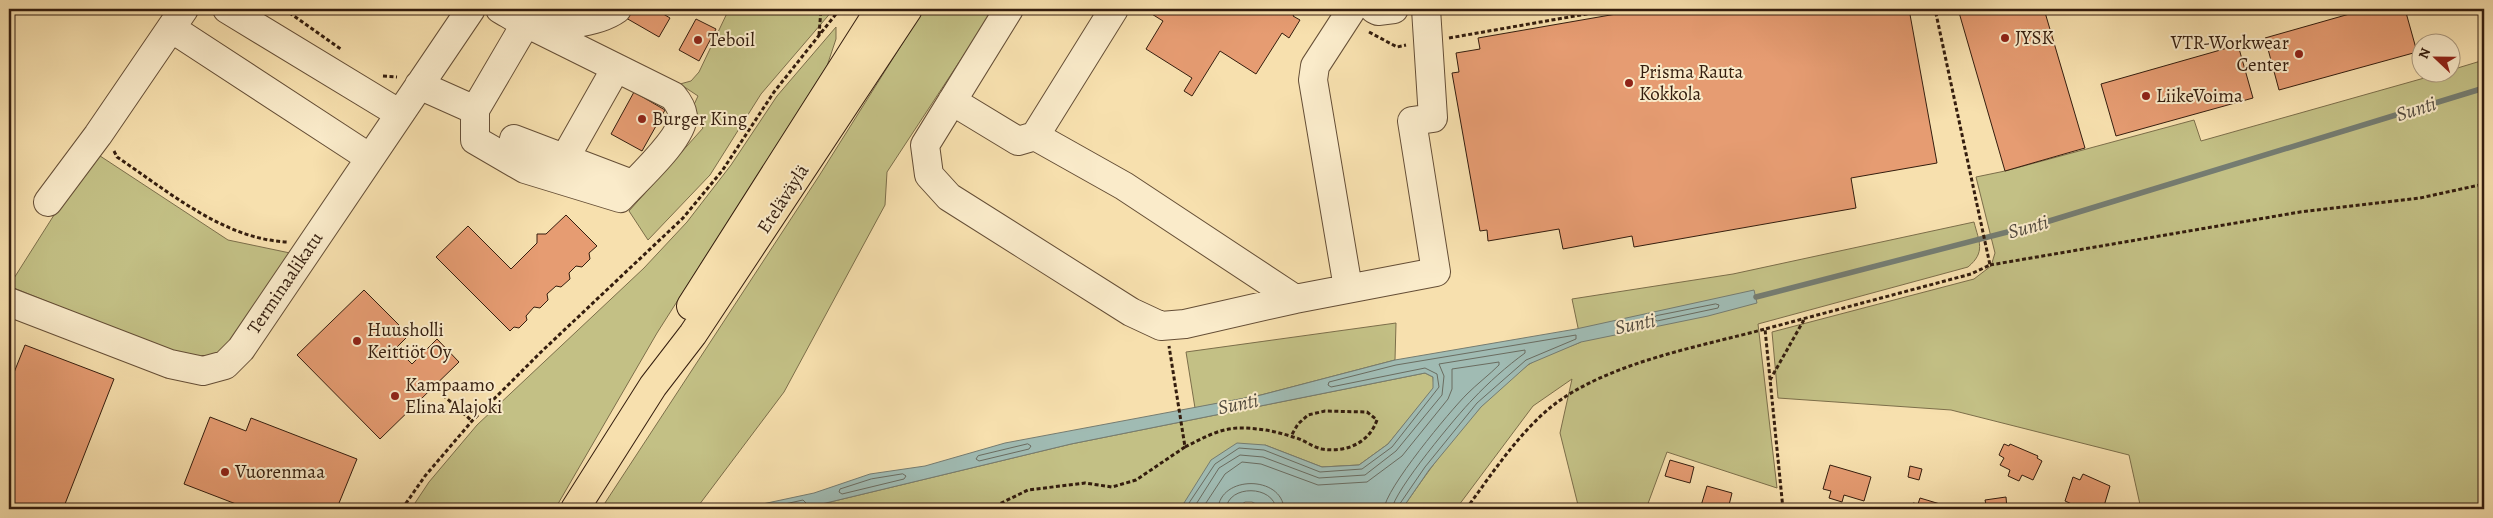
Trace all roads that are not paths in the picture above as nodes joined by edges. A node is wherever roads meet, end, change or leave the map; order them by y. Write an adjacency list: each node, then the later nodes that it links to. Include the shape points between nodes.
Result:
1 (227, 9): 18 (street)
2 (471, 9): 15 (street, Terminaalikatu)
3 (500, 9): 13 (street)
4 (617, 9): 13 (street, via 580,23)
5 (1009, 9): 16 (street)
6 (1114, 9): 19 (street)
7 (1374, 9): 8 (street)
8 (1394, 9)
9 (1426, 9): 25 (street, via 1433,118 1412,121 1436,272)
10 (895, 11): 28 (highway, Eteläväylä, via 718,261 680,326 653,386)
11 (1349, 13): 25 (street, via 1315,66 1313,80)
12 (177, 18): 21 (street); 24 (street)
13 (526, 22): 14 (street); 17 (street)
14 (616, 68): 22 (street); 23 (street, via 673,96 683,117 679,133)
15 (409, 81): 17 (street); 18 (street, Terminaalikatu)
16 (952, 101): 19 (street, via 1018,142); 26 (street, via 925,145 929,175 949,197 1130,312 1161,326 1186,324)
17 (475, 110): 23 (street, via 475,140 525,169 620,198)
18 (400, 114): 21 (street, Terminaalikatu)
19 (1034, 136): 26 (street, via 1124,186)
20 (514, 139): 22 (street)
21 (370, 158): 27 (street, Terminaalikatu, via 241,349 225,365 203,371 170,364)
22 (565, 158): 23 (street)
23 (632, 184)
24 (48, 202)
25 (1348, 288): 26 (street)
26 (1295, 298)
27 (9, 302)
28 (575, 509)

